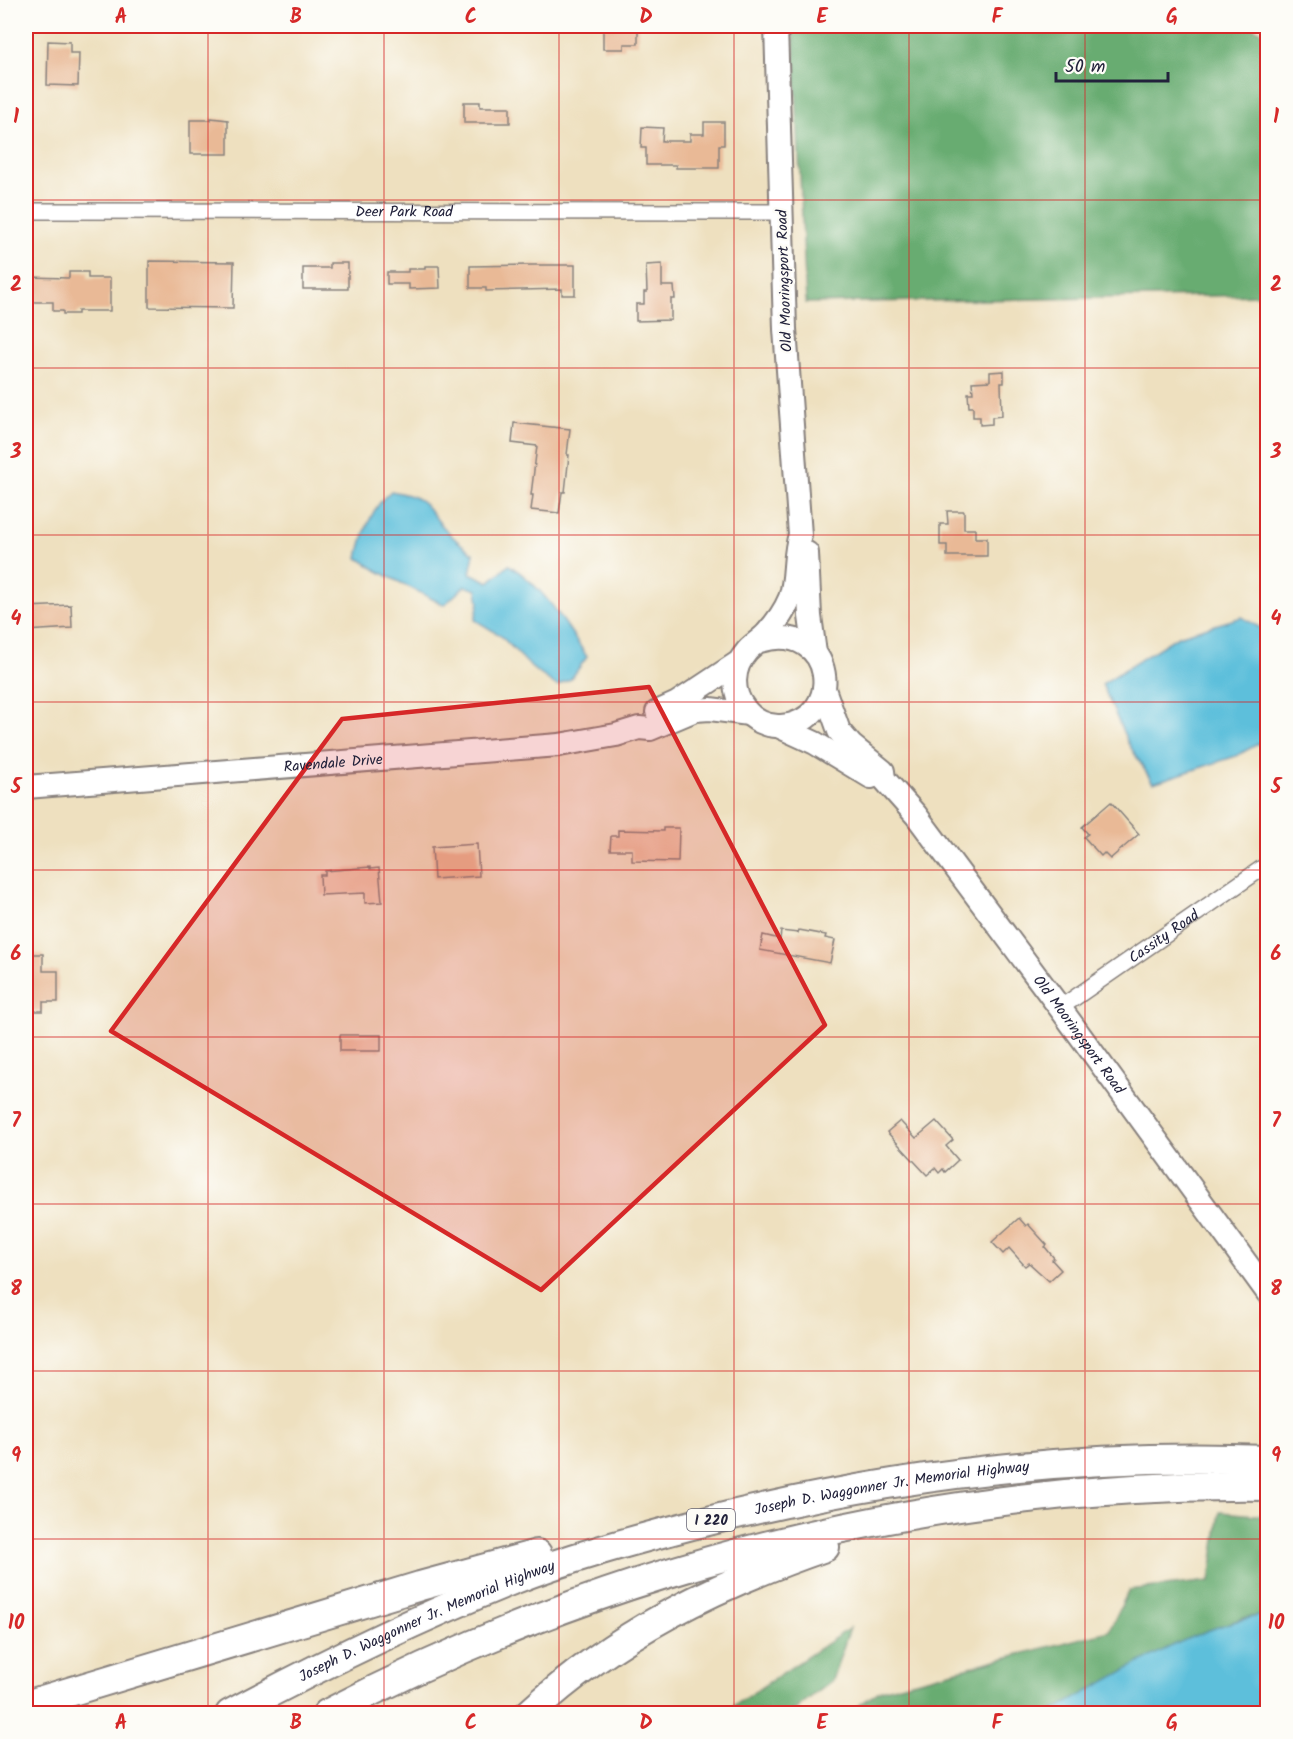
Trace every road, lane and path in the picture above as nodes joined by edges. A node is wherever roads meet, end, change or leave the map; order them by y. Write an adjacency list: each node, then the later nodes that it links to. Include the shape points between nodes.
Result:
1 (776, 26): 3 (main road, Old Mooringsport Road)
2 (26, 211): 3 (street, Deer Park Road)
3 (782, 212): 4 (main road, Old Mooringsport Road, via 785,329)
4 (800, 535): 5 (main road, Old Mooringsport Road, via 790,596); 6 (main road, Old Mooringsport Road, via 806,544)
5 (760, 641): 6 (main road, via 789,637); 7 (main road, Old Mooringsport Road)
6 (815, 653): 8 (main road, Old Mooringsport Road, via 823,670)
7 (739, 662): 9 (main road, via 735,689); 11 (main road, Ravendale Drive, via 677,703 644,718)
8 (824, 689): 10 (main road, via 813,712 791,725); 12 (main road, Old Mooringsport Road, via 839,731 883,771)
9 (749, 714): 10 (main road, Old Mooringsport Road); 11 (main road, Ravendale Drive, via 695,710 650,729)
10 (778, 726): 12 (main road, Old Mooringsport Road, via 871,777)
11 (639, 728): 13 (main road, Ravendale Drive, via 558,745)
12 (884, 779): 15 (main road, Old Mooringsport Road, via 916,814)
13 (26, 787)
14 (1268, 864): 15 (street, Cassity Road)
15 (1060, 1008): 16 (main road, Old Mooringsport Road)
16 (1264, 1288)
17 (1268, 1460): 18 (highway, Joseph D. Waggonner Jr. Memorial Highway / I 220)
18 (1226, 1472): 19 (highway, Joseph D. Waggonner Jr. Memorial Highway / I 220); 20 (highway, Joseph D. Waggonner Jr. Memorial Highway / I 220, via 1143,1489); 21 (highway, Joseph D. Waggonner Jr. Memorial Highway / I 220, via 1096,1462 986,1471)
19 (1268, 1486)
20 (1029, 1499): 24 (highway, Joseph D. Waggonner Jr. Memorial Highway / I 220, via 876,1520 755,1547 618,1588 444,1656); 25 (highway, via 827,1546 770,1566 678,1608 630,1637)
21 (762, 1507): 22 (highway, via 635,1530 545,1552); 23 (highway, Joseph D. Waggonner Jr. Memorial Highway / I 220, via 649,1536 512,1581 351,1651)
22 (26, 1705)
23 (230, 1713)
24 (327, 1713)
25 (529, 1713)

